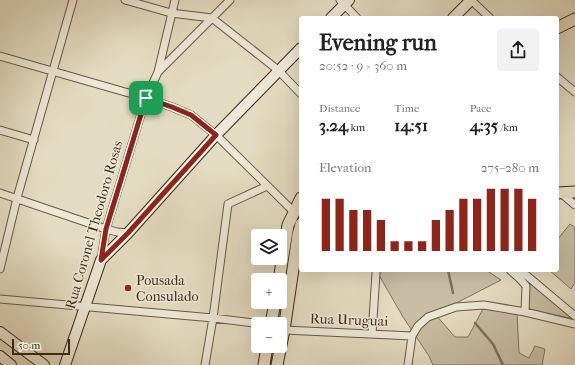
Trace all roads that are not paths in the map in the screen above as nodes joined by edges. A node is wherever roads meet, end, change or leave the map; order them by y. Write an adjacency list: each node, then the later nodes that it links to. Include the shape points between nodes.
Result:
1 (73, 0): 18 (street)
2 (125, 0): 7 (street)
3 (175, 0): 7 (street, Rua Coronel Theodoro Rosas)
4 (230, 0): 12 (street)
5 (471, 0): 10 (main road); 11 (street)
6 (345, 2): 8 (main road); 9 (street)
7 (171, 13): 12 (street); 19 (street, Rua Coronel Theodoro Rosas)
8 (333, 16)
9 (356, 16)
10 (455, 16)
11 (488, 16)
12 (212, 18): 17 (street); 19 (street)
13 (575, 19): 14 (main road)
14 (559, 27)
15 (299, 50): 17 (main road)
16 (0, 56): 18 (street)
17 (278, 70): 21 (street); 25 (main road)
18 (54, 71): 23 (street); 26 (street)
19 (158, 72): 23 (street, Rua Coronel Theodoro Rosas)
20 (559, 79): 22 (street)
21 (299, 92)
22 (575, 92)
23 (146, 98): 25 (street, via 191,115); 35 (street, Rua Coronel Theodoro Rosas)
24 (0, 130): 26 (street)
25 (216, 135): 27 (street); 37 (main road)
26 (34, 140): 31 (street)
27 (267, 186): 34 (street); 49 (street, via 228,204)
28 (575, 192): 30 (main road)
29 (0, 193): 31 (street)
30 (559, 193): 33 (street)
31 (17, 198): 35 (street); 39 (street)
32 (299, 202): 34 (main road)
33 (575, 205)
34 (294, 212): 42 (main road, via 288,225)
35 (106, 229): 37 (street); 38 (street, Rua Coronel Theodoro Rosas)
36 (299, 231): 48 (main road)
37 (128, 233): 38 (main road)
38 (101, 260): 45 (main road, Rua Coronel Theodoro Rosas)
39 (0, 268)
40 (512, 272): 46 (street, via 526,286)
41 (522, 272): 47 (street)
42 (279, 273)
43 (376, 273): 54 (street)
44 (0, 299): 45 (street)
45 (85, 308): 49 (street); 61 (main road, Rua Coronel Theodoro Rosas)
46 (525, 312): 51 (street); 55 (street, via 484,305 456,307 428,317)
47 (575, 316)
48 (286, 317)
49 (213, 318): 50 (street); 62 (street)
50 (251, 323)
51 (575, 324)
52 (287, 330): 54 (street, Rua Uruguai)
53 (0, 332): 60 (main road)
54 (372, 334): 55 (street, Rua Uruguai)
55 (412, 336): 65 (street)
56 (267, 353): 63 (main road)
57 (279, 353): 64 (main road)
58 (0, 356): 59 (main road)
59 (11, 365)
60 (44, 365)
61 (65, 365)
62 (205, 365)
63 (264, 365)
64 (277, 365)
65 (408, 365)

